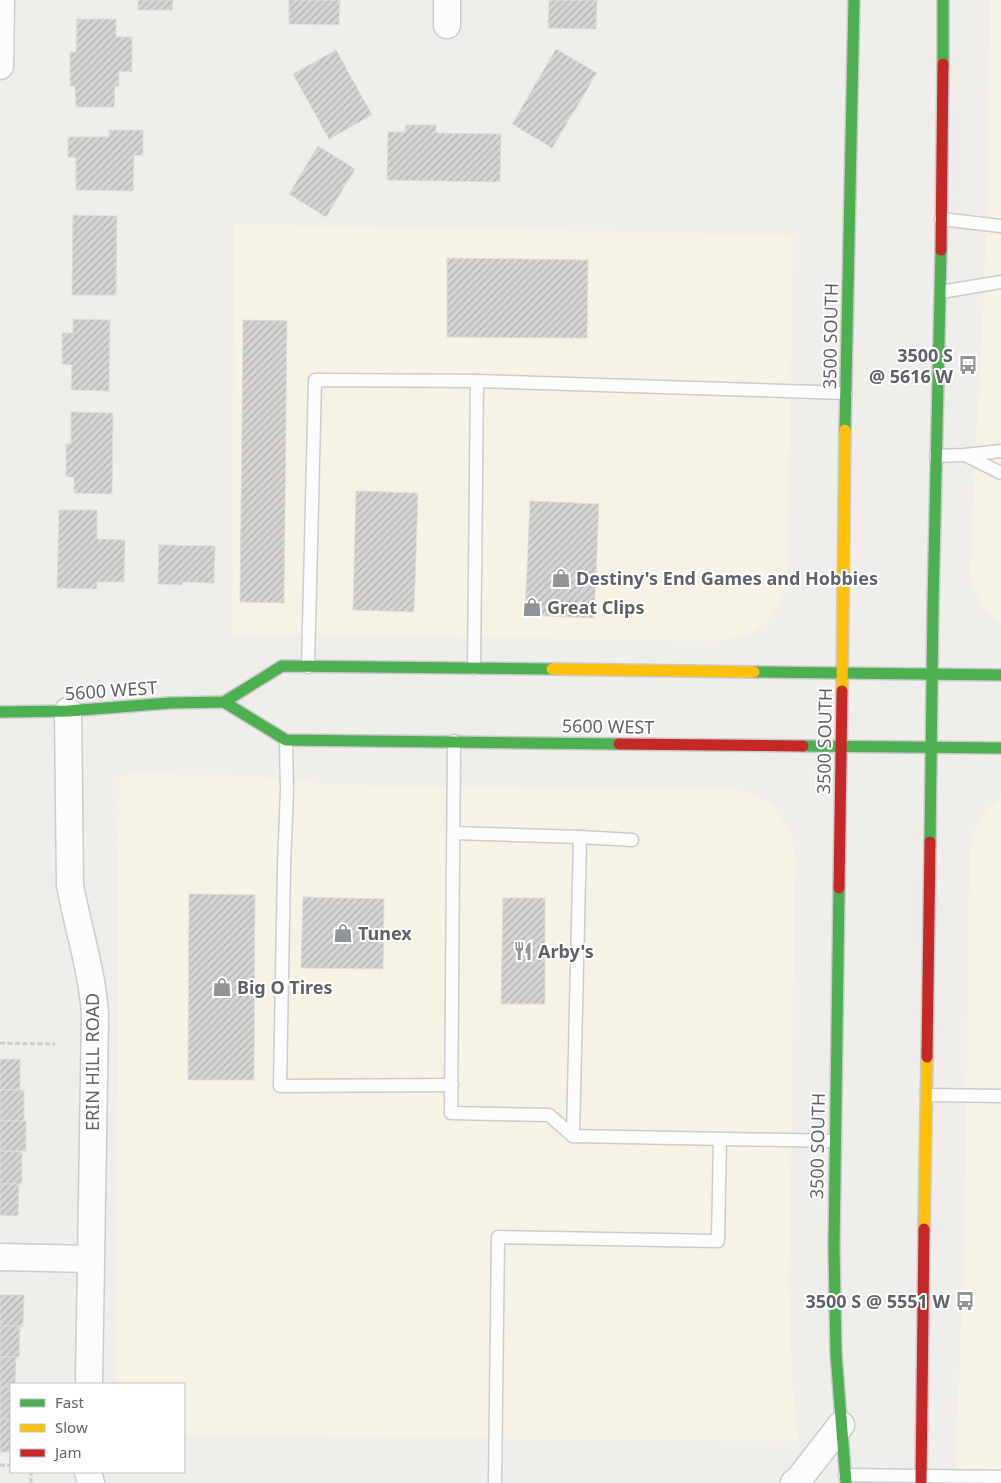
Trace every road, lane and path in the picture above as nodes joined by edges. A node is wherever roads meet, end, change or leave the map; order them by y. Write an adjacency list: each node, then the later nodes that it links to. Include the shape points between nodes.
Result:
1 (1, 0): 4 (street)
2 (854, 0): 10 (main road, 3500 SOUTH)
3 (943, 0): 5 (main road)
4 (0, 66)
5 (941, 219): 6 (lane); 8 (main road)
6 (1001, 226)
7 (1001, 282): 8 (lane)
8 (941, 292): 13 (main road)
9 (477, 382): 10 (lane); 15 (lane, via 315,380); 16 (lane)
10 (846, 393): 17 (main road, 3500 SOUTH)
11 (1001, 450): 12 (lane)
12 (965, 455): 13 (lane); 14 (lane)
13 (936, 456): 18 (main road)
14 (1001, 473)
15 (308, 667): 16 (main road); 20 (main road, via 282,666)
16 (474, 668): 17 (main road)
17 (842, 673): 18 (main road); 25 (main road, 3500 SOUTH)
18 (932, 674): 19 (main road); 26 (main road)
19 (1001, 675)
20 (224, 702): 22 (main road, 5600 WEST); 23 (main road)
21 (0, 712): 22 (main road, 5600 WEST)
22 (68, 712): 40 (street, ERIN HILL ROAD, via 70,885 88,961 95,1014)
23 (286, 740): 24 (main road, 5600 WEST); 33 (lane, via 288,791 280,1086)
24 (454, 741): 25 (main road, 5600 WEST); 28 (lane)
25 (841, 746): 26 (main road, 5600 WEST); 38 (main road, 3500 SOUTH)
26 (931, 747): 27 (main road, 5600 WEST); 34 (main road)
27 (1001, 748)
28 (454, 833): 29 (lane); 33 (lane)
29 (580, 837): 30 (lane); 36 (lane)
30 (632, 840)
31 (0, 1043): 32 (path)
32 (55, 1044)
33 (452, 1085): 36 (lane, via 451,1113 549,1115)
34 (927, 1095): 35 (lane); 45 (main road)
35 (1001, 1096)
36 (573, 1136): 37 (lane)
37 (720, 1139): 38 (lane); 46 (lane, via 718,1241 498,1237)
38 (835, 1141): 42 (main road, 3500 SOUTH, via 834,1300)
39 (0, 1257): 40 (street)
40 (90, 1259): 41 (street, ERIN HILL ROAD)
41 (89, 1383)
42 (841, 1425): 44 (main road, 3500 SOUTH); 47 (street)
43 (1001, 1477): 45 (lane)
44 (846, 1479): 45 (lane)
45 (921, 1480)
46 (494, 1483)
47 (794, 1483)

